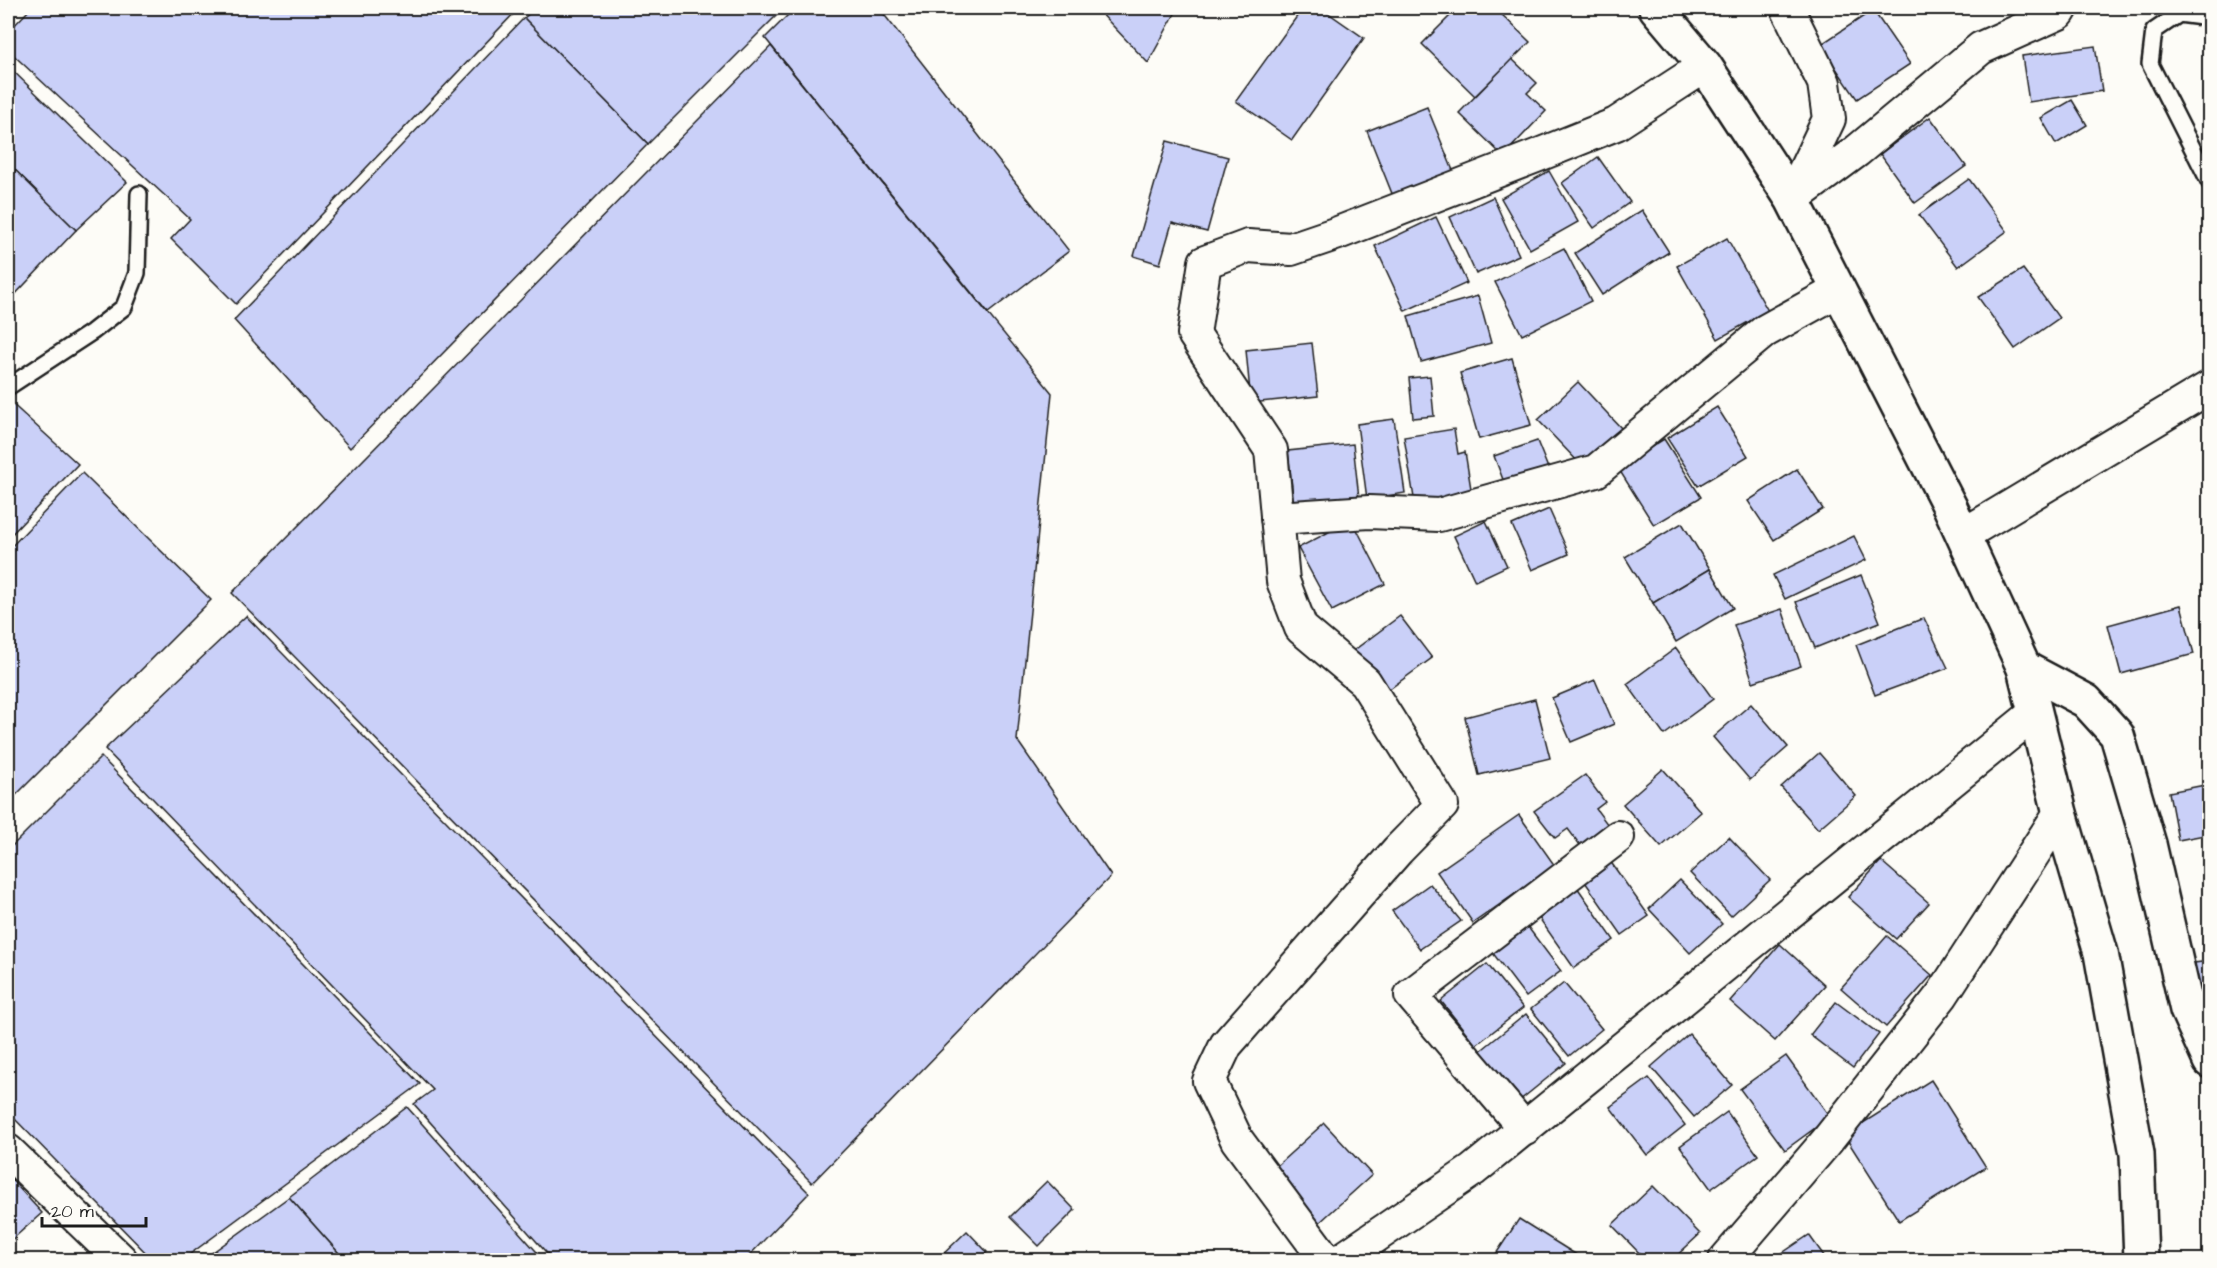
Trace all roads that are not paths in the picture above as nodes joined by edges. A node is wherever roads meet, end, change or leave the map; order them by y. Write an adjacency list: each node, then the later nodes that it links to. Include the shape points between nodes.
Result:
1 (1656, 8): 5 (main road)
2 (1787, 8): 8 (street, via 1824,83 1829,119)
3 (2062, 8): 8 (street, via 2059,13 1981,48 1857,151)
4 (2210, 18): 6 (lane, via 2179,14 2154,31 2150,64)
5 (1705, 66): 8 (main road); 12 (street, via 1616,124 1536,156 1291,249 1248,246 1205,262 1194,334 1271,450)
6 (2210, 183)
7 (139, 194): 10 (lane, via 137,273 124,307)
8 (1792, 199): 9 (main road)
9 (1839, 290): 12 (street, via 1765,331 1596,471 1439,515 1369,512); 13 (main road)
10 (8, 387)
11 (2210, 387): 13 (street)
12 (1277, 518): 22 (street, via 1283,581 1301,628 1365,682 1442,805 1226,1045 1209,1081 1237,1140)
13 (1963, 535): 14 (main road)
14 (2024, 668): 15 (main road); 18 (main road, via 2086,701 2117,735 2149,844 2187,1010)
15 (2035, 713): 16 (main road); 19 (street)
16 (2060, 813): 24 (street, via 1942,995 1827,1141); 25 (main road, via 2101,953 2137,1154)
17 (1618, 837): 19 (street, via 1411,994)
18 (2210, 1061)
19 (1525, 1129): 23 (street, via 1473,1170)
20 (8, 1151): 21 (street)
21 (121, 1260)
22 (1326, 1260)
23 (1341, 1260)
24 (1725, 1260)
25 (2141, 1260)

